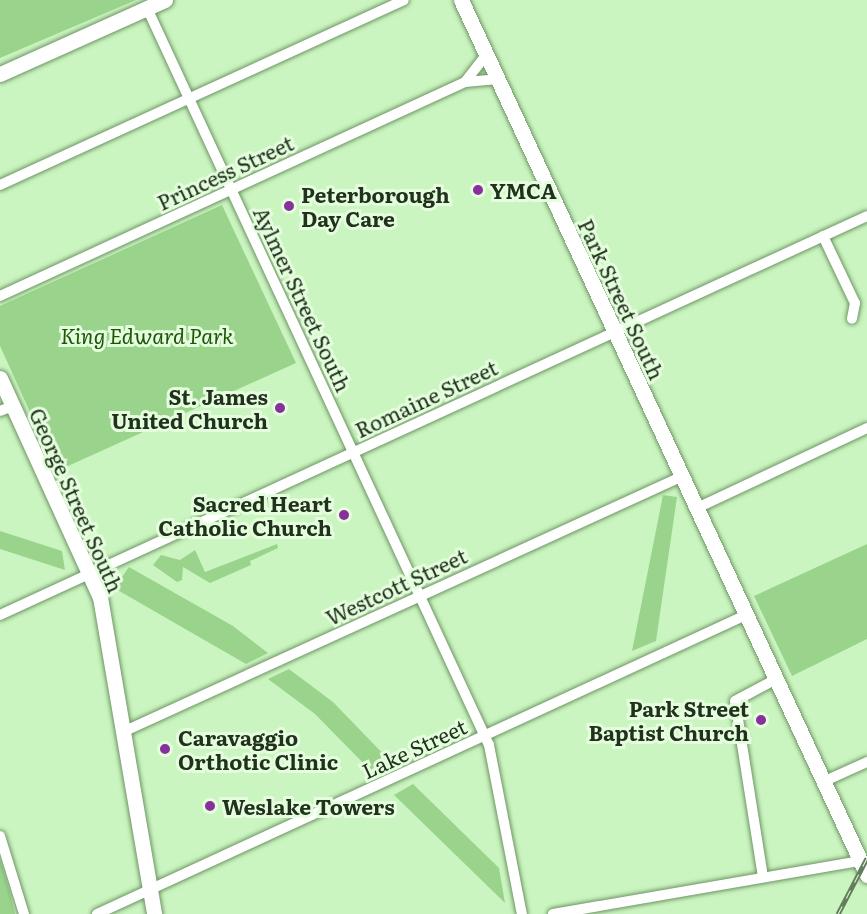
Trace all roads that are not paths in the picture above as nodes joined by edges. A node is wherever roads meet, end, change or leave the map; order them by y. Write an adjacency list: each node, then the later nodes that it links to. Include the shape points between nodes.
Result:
1 (165, 0): 4 (main road)
2 (404, 0): 9 (street)
3 (461, 0): 5 (main road, Park Street South)
4 (147, 8): 6 (main road); 9 (street, Aylmer Street South)
5 (486, 54): 7 (main road, Park Street South); 8 (street, Princess Street)
6 (0, 74)
7 (498, 80): 8 (street, Princess Street); 16 (main road, Park Street South)
8 (465, 82): 11 (street, Princess Street)
9 (190, 98): 10 (street); 11 (street, Aylmer Street South)
10 (0, 184)
11 (232, 190): 14 (street, Princess Street); 20 (street, Aylmer Street South)
12 (867, 216): 13 (street, Romaine Street)
13 (823, 236): 15 (street, via 855,303); 16 (street, Romaine Street)
14 (0, 296)
15 (852, 319)
16 (614, 333): 20 (street, Romaine Street); 21 (main road, Park Street South)
17 (0, 378): 18 (main road, George Street South)
18 (6, 408): 23 (main road, George Street South)
19 (867, 428): 22 (street)
20 (353, 453): 23 (street, Romaine Street); 24 (street, Aylmer Street South)
21 (682, 476): 22 (main road, Park Street South); 24 (street, Westcott Street)
22 (697, 508): 26 (main road, Park Street South)
23 (89, 574): 25 (street, Romaine Street); 28 (main road, George Street South, via 109,637)
24 (419, 596): 28 (street, Westcott Street); 29 (street, Aylmer Street South)
25 (0, 615)
26 (746, 615): 27 (main road, Park Street South); 29 (street, Lake Street)
27 (776, 679): 31 (main road, Park Street South); 35 (street, via 735,701)
28 (125, 731): 36 (main road, George Street South)
29 (485, 735): 36 (street, Lake Street); 40 (street, Aylmer Street South, via 497,769)
30 (867, 762): 31 (street)
31 (825, 781): 33 (main road, Park Street South)
32 (0, 836): 37 (street)
33 (860, 861): 34 (main road, Park Street South); 35 (street)
34 (867, 876)
35 (763, 877): 41 (street)
36 (150, 890): 38 (street, Lake Street); 39 (main road, George Street South)
37 (24, 914)
38 (97, 914)
39 (154, 914)
40 (522, 914)
41 (553, 914)

